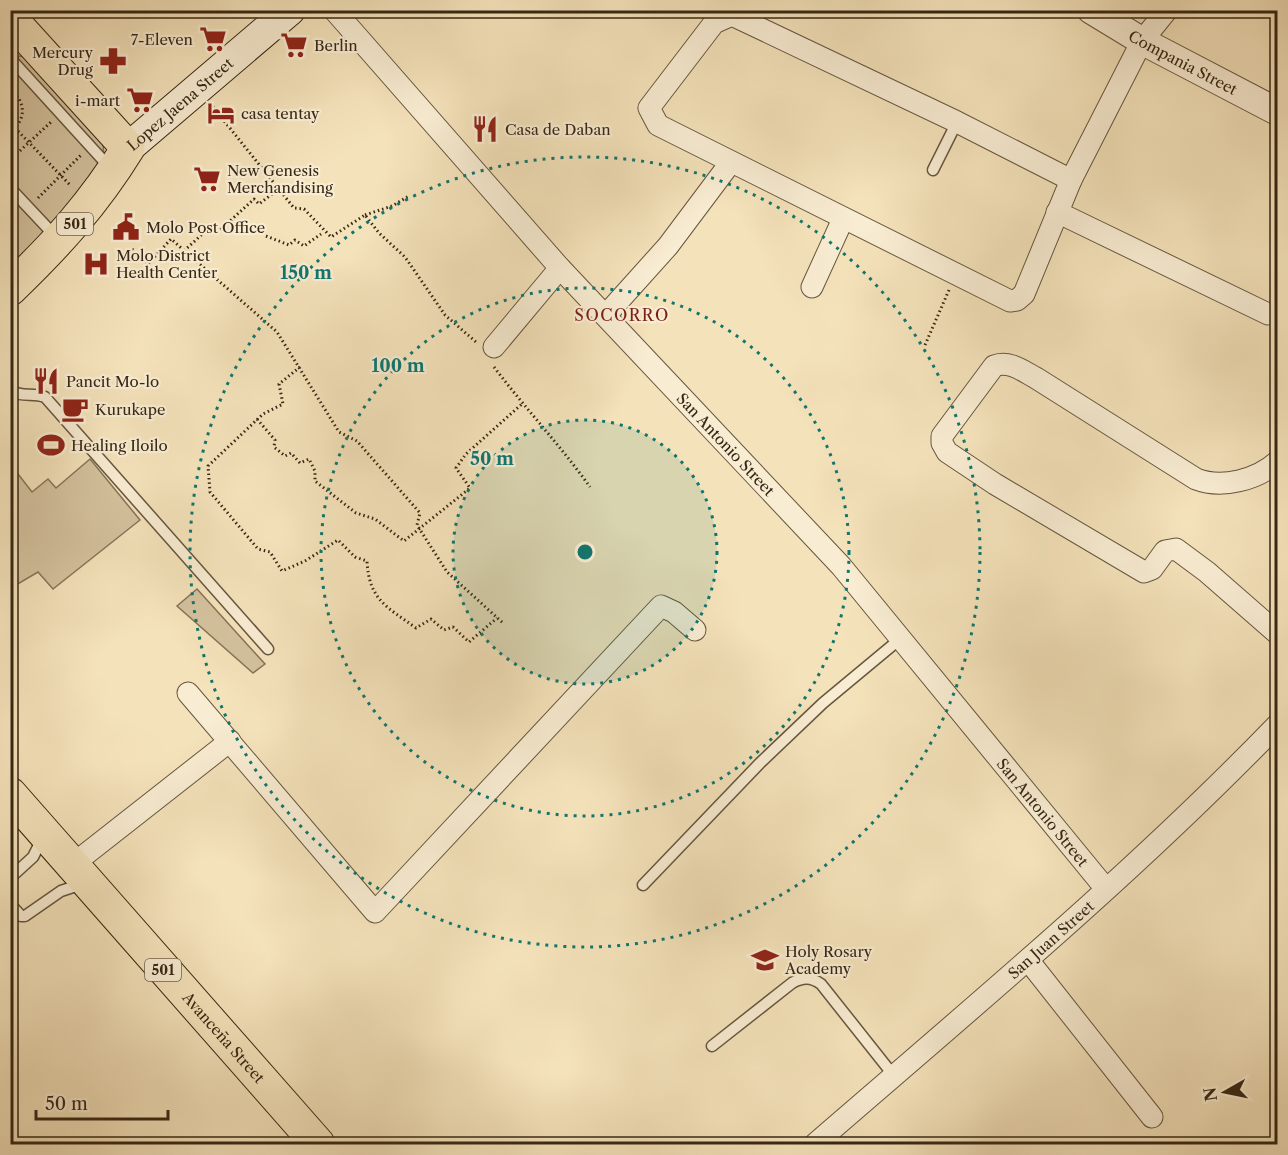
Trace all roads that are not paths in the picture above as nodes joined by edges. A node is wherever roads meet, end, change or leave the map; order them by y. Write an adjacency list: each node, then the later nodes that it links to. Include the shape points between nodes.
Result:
1 (290, 10): 9 (main road, Lopez Jaena Street)
2 (334, 10): 17 (street, San Antonio Street)
3 (1091, 10): 6 (street, Compania Street)
4 (1167, 10): 6 (street)
5 (14, 38): 9 (main road); 9 (lane, via 60,113 90,146)
6 (1142, 41): 7 (street, Compania Street); 12 (street)
7 (1278, 111)
8 (957, 122): 10 (street, via 732,15 714,23 650,108 658,125); 11 (lane); 12 (street)
9 (120, 160): 16 (main road, Lopez Jaena Street / 501)
10 (731, 162): 15 (street); 21 (street, via 668,246)
11 (933, 170)
12 (1071, 180): 14 (street)
13 (10, 188): 16 (lane)
14 (1057, 212): 15 (street, via 1024,294 1010,301); 20 (street)
15 (843, 219): 18 (street)
16 (60, 241): 19 (main road, Lopez Jaena Street / 501)
17 (560, 268): 21 (street, San Antonio Street); 22 (street)
18 (812, 287)
19 (10, 289)
20 (1268, 314)
21 (606, 315): 27 (street, San Antonio Street, via 841,566)
22 (486, 350)
23 (10, 390): 28 (lane, via 45,397)
24 (1278, 461): 26 (street, via 1233,483 1211,484 1196,479 1036,378 1000,363 942,436 947,452 1144,572 1152,569 1165,551 1176,549)
25 (695, 630): 31 (street, via 661,606 375,912)
26 (1278, 634)
27 (900, 639): 36 (lane, via 807,718); 37 (street, San Antonio Street)
28 (268, 649)
29 (188, 693): 31 (street)
30 (1278, 724): 37 (street, San Juan Street)
31 (230, 741): 34 (street)
32 (10, 794): 33 (main road, Avanceña Street / 501)
33 (45, 834): 34 (main road, Avanceña Street / 501); 35 (lane, via 33,857)
34 (80, 874): 38 (lane, via 25,916); 43 (main road, Avanceña Street / 501)
35 (10, 878)
36 (643, 885)
37 (1106, 889): 39 (street, San Juan Street)
38 (11, 904)
39 (1028, 960): 41 (street, San Juan Street); 42 (street)
40 (712, 1046): 41 (lane, via 792,983 814,979)
41 (894, 1076): 44 (street, San Juan Street)
42 (1152, 1117)
43 (318, 1144)
44 (815, 1144)

